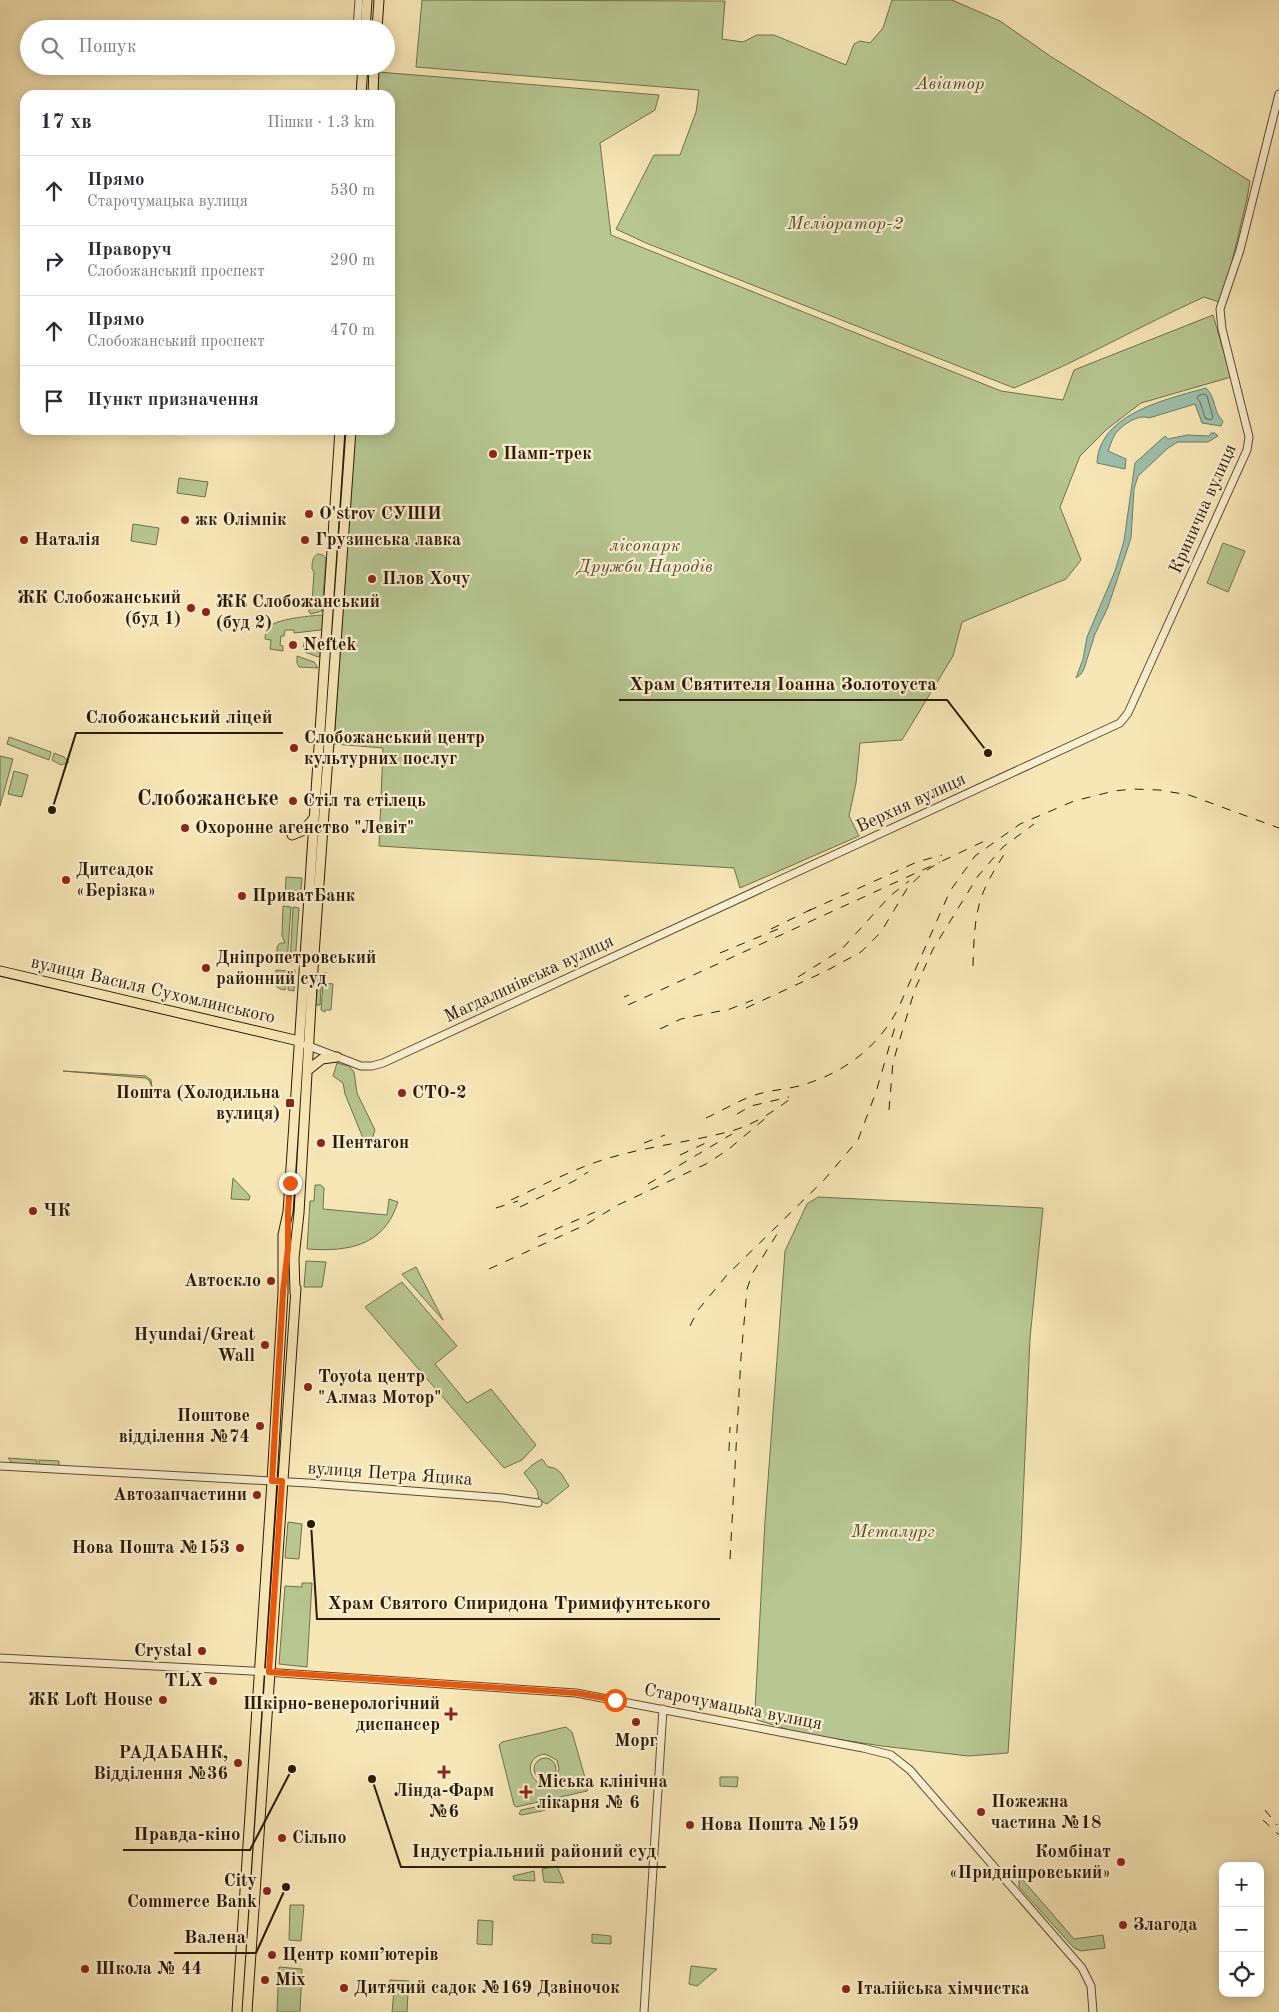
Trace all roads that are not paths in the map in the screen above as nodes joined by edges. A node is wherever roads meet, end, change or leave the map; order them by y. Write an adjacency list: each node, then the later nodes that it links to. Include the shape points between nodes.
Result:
1 (359, 0): 4 (street)
2 (367, 0): 5 (main road)
3 (379, 0): 6 (main road)
4 (358, 20)
5 (366, 20)
6 (378, 20)
7 (362, 75): 9 (main road)
8 (374, 75): 10 (main road)
9 (361, 90)
10 (373, 90)
11 (1279, 94): 14 (street, Кринична вулиця, via 1240,250 1220,309 1249,437 1247,450 1128,713)
12 (340, 435): 15 (main road)
13 (351, 435): 20 (main road)
14 (1120, 723): 17 (street, Верхня вулиця)
15 (314, 818): 16 (main road, via 304,830); 19 (main road)
16 (292, 835)
17 (770, 885): 21 (street, Магдалинівська вулиця, via 376,1065 361,1066)
18 (0, 971): 19 (main road, вулиця Василя Сухомлинського)
19 (299, 1041): 20 (street, Магдалинівська вулиця); 24 (main road, via 283,1292)
20 (308, 1046): 21 (street, Магдалинівська вулиця); 22 (main road)
21 (337, 1057): 22 (main road, via 322,1059)
22 (308, 1070): 24 (main road, via 294,1258 295,1293)
23 (0, 1466): 24 (street, вулиця Петра Яцика)
24 (277, 1481): 25 (street, вулиця Петра Яцика); 27 (main road)
25 (538, 1503)
26 (0, 1658): 27 (street, Старочумацька вулиця)
27 (264, 1672): 28 (street, Старочумацька вулиця, via 576,1693); 29 (main road); 30 (main road)
28 (663, 1710): 31 (street); 32 (street, Старочумацька вулиця, via 891,1755 910,1770 1079,1964 1091,1986)
29 (237, 2012)
30 (247, 2012)
31 (644, 2012)
32 (1093, 2012)

